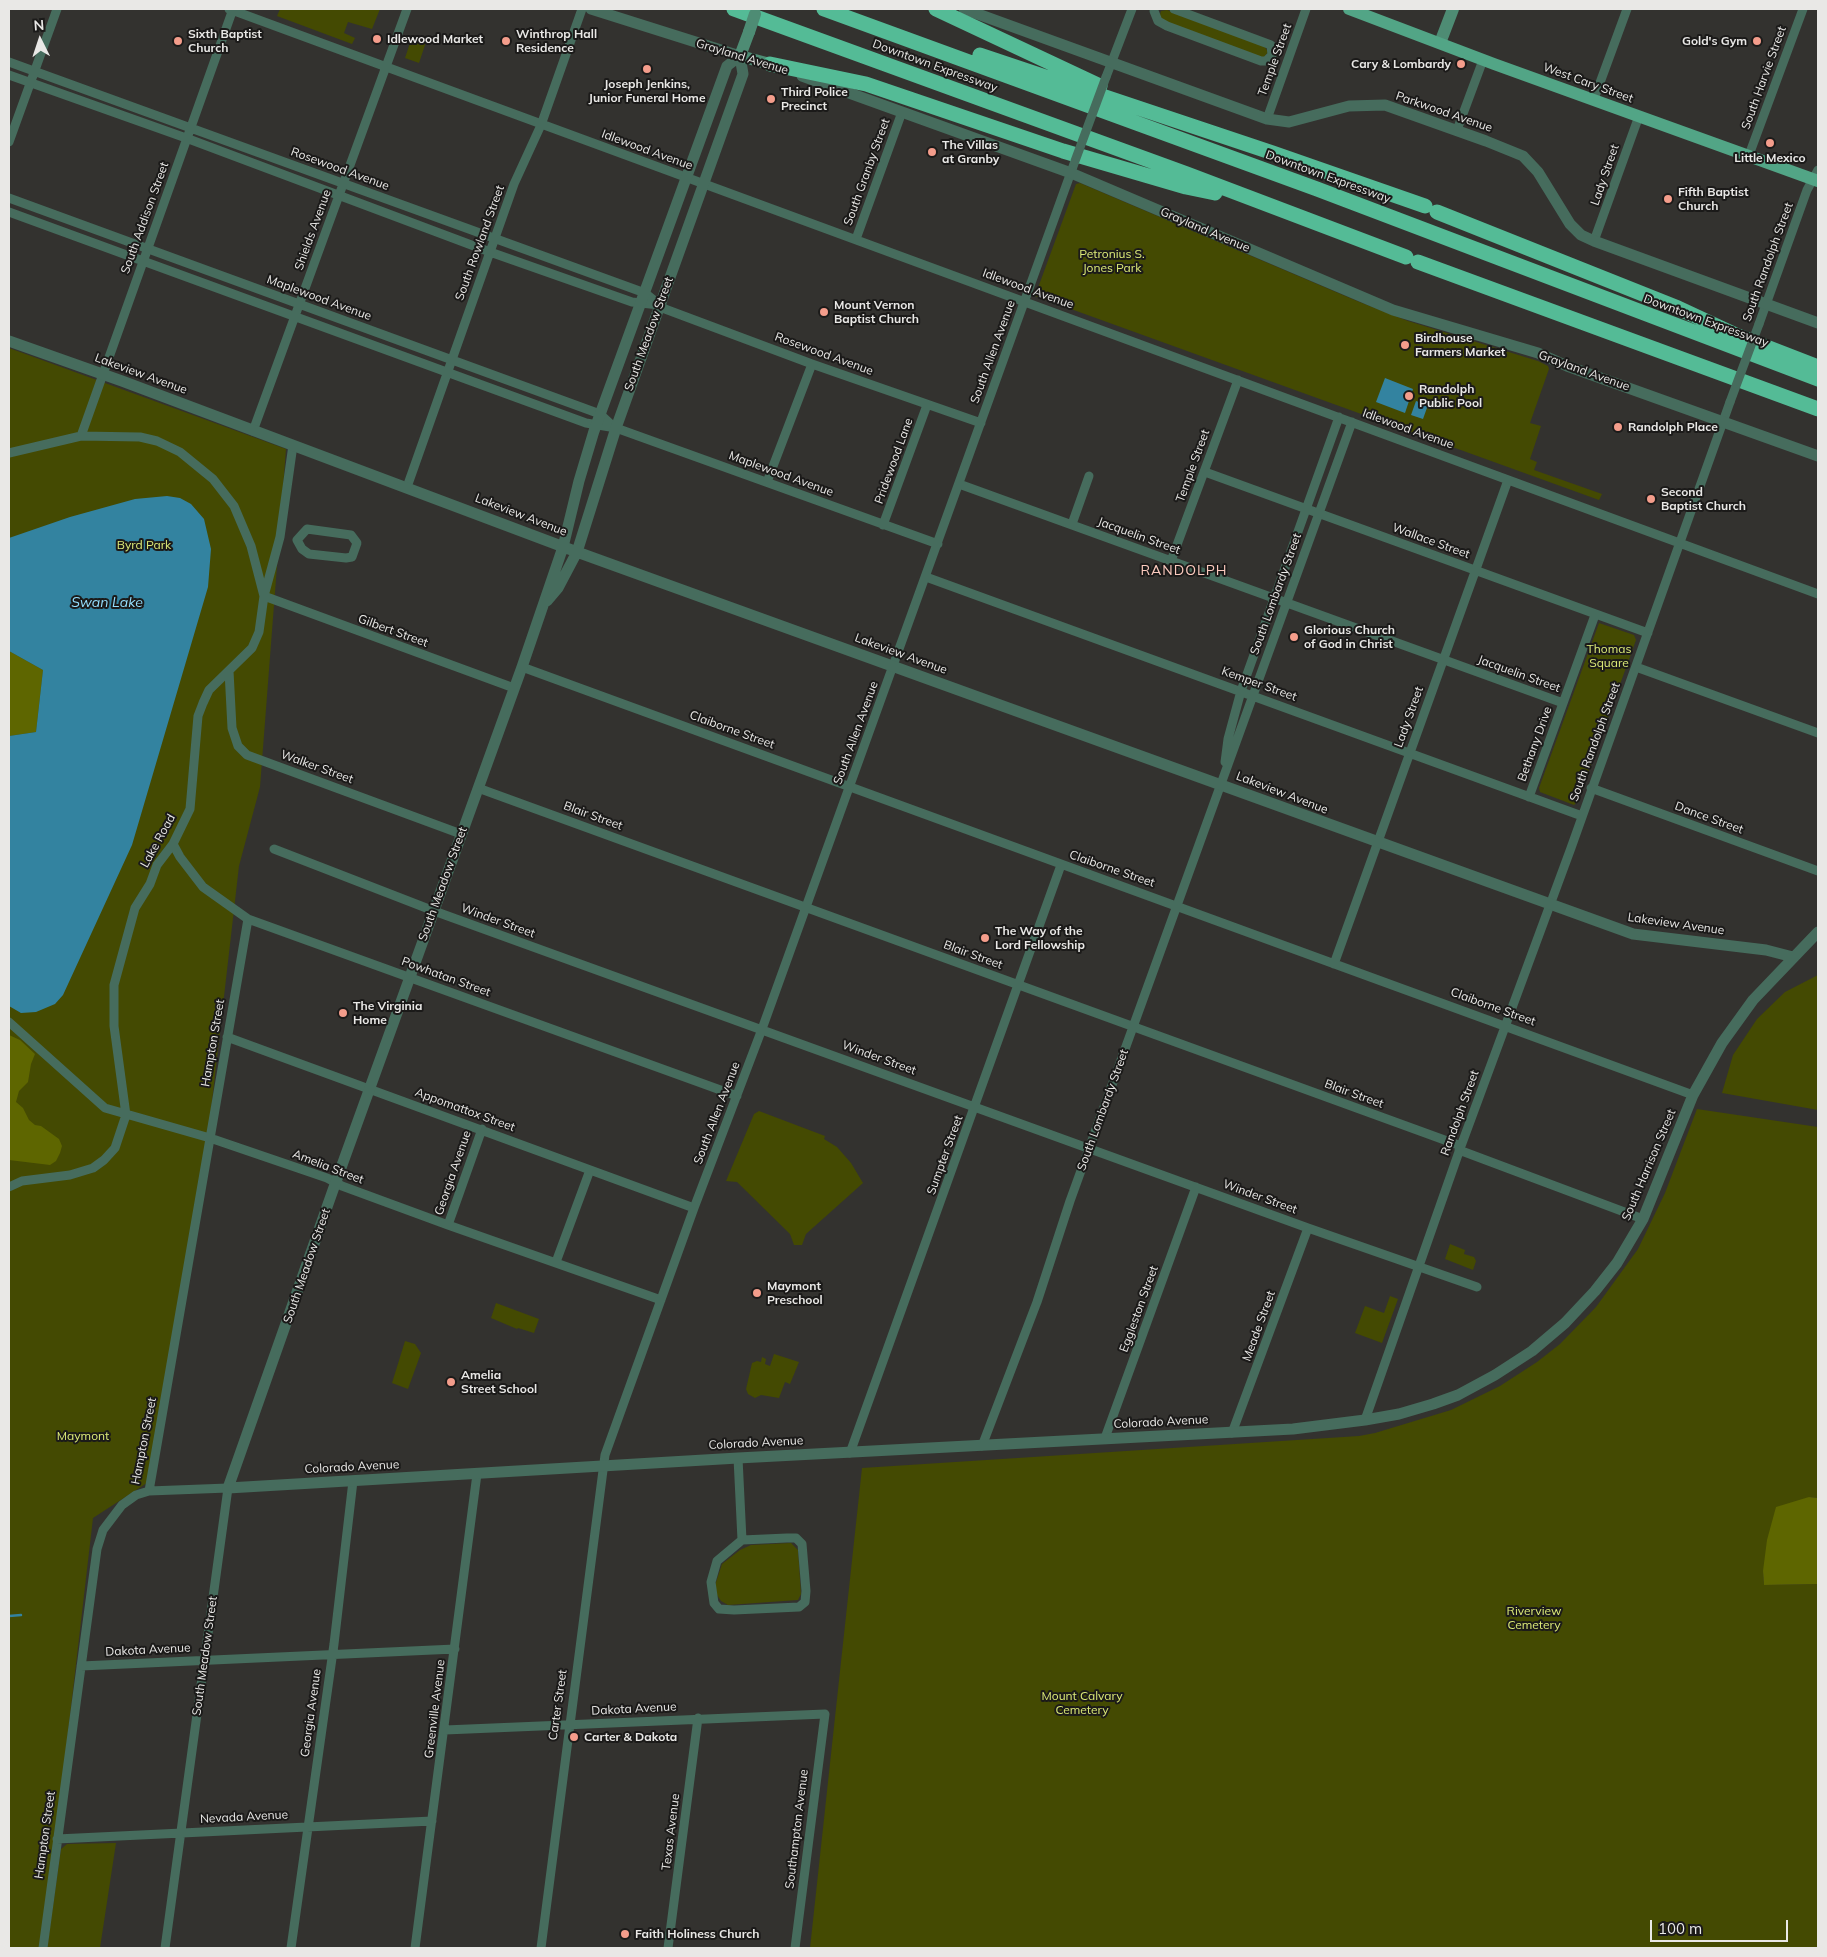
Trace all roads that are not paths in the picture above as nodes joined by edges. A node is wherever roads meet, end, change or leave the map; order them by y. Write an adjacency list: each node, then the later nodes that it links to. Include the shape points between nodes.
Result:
1 (57, 9): 29 (street)
2 (231, 9): 28 (street, Idlewood Avenue); 37 (street, South Addison Street)
3 (407, 9): 28 (street, Shields Avenue)
4 (582, 9): 36 (street, South Rowland Street)
5 (591, 9): 22 (street, Grayland Avenue)
6 (734, 9): 50 (highway, Downtown Expressway)
7 (757, 9): 22 (main road, South Meadow Street, bridge)
8 (824, 9): 19 (highway, Downtown Expressway)
9 (936, 9): 38 (highway, via 1086,80)
10 (964, 9): 26 (street, Parkwood Avenue)
11 (1132, 9): 26 (street, South Allen Avenue)
12 (1174, 9): 21 (street, via 1271,45)
13 (1306, 9): 23 (street, Temple Street)
14 (1349, 9): 20 (main road, West Cary Street)
15 (1452, 9): 20 (main road)
16 (1627, 9): 32 (street)
17 (1803, 9): 42 (street, South Harvie Street)
18 (1153, 10): 21 (street, via 1158,21 1167,26 1261,61)
19 (844, 16): 38 (highway, via 918,34); 74 (highway, Downtown Expressway, via 1317,188)
20 (1440, 43): 24 (main road, West Cary Street)
21 (1272, 55): 23 (street)
22 (740, 56): 27 (main road, Grayland Avenue); 45 (street, South Meadow Street, via 727,66); 47 (street, South Meadow Street, via 744,74)
23 (1288, 60): 35 (street, Temple Street)
24 (1483, 60): 32 (main road, West Cary Street); 39 (street)
25 (9, 62): 29 (street, Rosewood Avenue)
26 (1112, 63): 35 (street, Parkwood Avenue); 43 (street, South Allen Avenue, bridge)
27 (770, 64): 33 (street, Grayland Avenue); 50 (highway, via 866,84 1063,151 1186,187)
28 (386, 67): 36 (street, Idlewood Avenue); 46 (street, Shields Avenue)
29 (34, 72): 31 (street); 37 (street, Rosewood Avenue)
30 (9, 75): 31 (street, Rosewood Avenue)
31 (30, 83): 40 (street, Rosewood Avenue); 41 (street)
32 (1594, 99): 34 (main road, West Cary Street)
33 (902, 112): 43 (street, Grayland Avenue); 53 (street, South Granby Street)
34 (1638, 116): 42 (main road, West Cary Street); 54 (street, Lady Street)
35 (1266, 119): 39 (street, Parkwood Avenue, via 1289,122 1369,104 1385,105)
36 (541, 125): 45 (street, Idlewood Avenue); 52 (street, South Rowland Street, via 514,184)
37 (190, 129): 40 (street, South Addison Street); 46 (street, Rosewood Avenue)
38 (1205, 130): 64 (highway, via 1431,209)
39 (1457, 130): 54 (street, Parkwood Avenue, via 1523,156 1538,172 1570,224)
40 (186, 138): 48 (street, Rosewood Avenue); 55 (street, South Addison Street)
41 (9, 142)
42 (1749, 155): 44 (main road, West Cary Street)
43 (1071, 173): 59 (street, South Allen Avenue); 80 (street, Grayland Avenue, via 1393,310 1538,354)
44 (1817, 177): 62 (street, South Randolph Street, via 1807,190)
45 (688, 178): 47 (street, Idlewood Avenue); 58 (street, South Meadow Street)
46 (344, 183): 48 (street, Shields Avenue); 52 (street, Rosewood Avenue)
47 (704, 184): 53 (street, Idlewood Avenue); 63 (street, South Meadow Street)
48 (339, 195): 56 (street, Rosewood Avenue); 60 (street, Shields Avenue)
49 (9, 198): 55 (street, Maplewood Avenue)
50 (1254, 200): 77 (highway, Downtown Expressway)
51 (9, 212): 57 (street, Maplewood Avenue)
52 (495, 239): 56 (street, South Rowland Street); 58 (street, Rosewood Avenue)
53 (856, 239): 59 (street, Idlewood Avenue)
54 (1594, 242): 62 (street, Parkwood Avenue)
55 (147, 248): 57 (street, South Addison Street); 60 (street, Maplewood Avenue)
56 (490, 252): 61 (street, Rosewood Avenue); 69 (street, South Rowland Street)
57 (143, 261): 65 (street, Maplewood Avenue); 73 (street, South Addison Street)
58 (645, 292): 61 (street, South Meadow Street); 63 (street, Rosewood Avenue)
59 (1025, 302): 75 (street, Idlewood Avenue); 82 (street, South Allen Avenue)
60 (299, 304): 65 (street, Shields Avenue); 69 (street, Maplewood Avenue)
61 (640, 304): 63 (street, Rosewood Avenue); 78 (street, South Meadow Street)
62 (1766, 304): 66 (street, Parkwood Avenue); 80 (street, South Randolph Street, bridge)
63 (660, 305): 70 (street, Rosewood Avenue); 84 (street, South Meadow Street)
64 (1678, 308): 68 (highway); 71 (highway, via 1738,336)
65 (295, 316): 72 (street, Maplewood Avenue); 85 (street, Shields Avenue)
66 (1818, 323)
67 (9, 341): 73 (street, Lakeview Avenue)
68 (1818, 358)
69 (452, 360): 72 (street, South Rowland Street); 78 (street, Maplewood Avenue)
70 (812, 364): 76 (street, Rosewood Avenue); 93 (street)
71 (1818, 367)
72 (448, 372): 83 (street, Maplewood Avenue); 95 (street, South Rowland Street)
73 (102, 374): 85 (street, Lakeview Avenue); 86 (street, South Addison Street)
74 (1818, 379)
75 (1238, 380): 79 (street, Idlewood Avenue); 90 (street, Temple Street)
76 (927, 405): 82 (street, Rosewood Avenue); 99 (street, Pridewood Lane)
77 (1818, 409)
78 (600, 414): 83 (street, South Meadow Street); 84 (street, Maplewood Avenue)
79 (1340, 418): 81 (street, Idlewood Avenue); 96 (street, South Lombardy Street)
80 (1724, 421): 89 (street, Grayland Avenue); 102 (street, South Randolph Street)
81 (1352, 422): 92 (street, Idlewood Avenue); 97 (street, South Lombardy Street)
82 (981, 423): 94 (street, South Allen Avenue)
83 (596, 426): 84 (street, Maplewood Avenue); 104 (street, South Meadow Street, via 578,481)
84 (616, 428): 93 (street, Maplewood Avenue); 105 (street, South Meadow Street)
85 (253, 430): 87 (street, Lakeview Avenue)
86 (81, 436): 88 (street); 110 (street, via 120,436 157,441 197,464 227,496 241,520)
87 (293, 445): 95 (street, Lakeview Avenue); 100 (street, Lake Road)
88 (9, 453)
89 (1818, 456)
90 (1205, 472): 96 (street, Wallace Street); 106 (street, Temple Street)
91 (1089, 476): 98 (street)
92 (1508, 480): 102 (street, Idlewood Avenue); 107 (street, Lady Street)
93 (767, 482): 99 (street, Maplewood Avenue)
94 (959, 484): 98 (street, Jacquelin Street); 103 (street, South Allen Avenue)
95 (407, 487): 104 (street, Lakeview Avenue)
96 (1307, 508): 97 (street, Wallace Street); 111 (street, South Lombardy Street)
97 (1320, 513): 107 (street, Wallace Street); 112 (street, South Lombardy Street)
98 (1072, 524): 106 (street, Jacquelin Street)
99 (884, 525): 103 (street, Maplewood Avenue)
100 (280, 537): 101 (street); 110 (street, Lake Road)
101 (297, 540): 101 (street, via 308,554 346,558 352,557 356,543 351,534 307,529)
102 (1680, 542): 109 (street, Idlewood Avenue); 115 (street, South Randolph Street)
103 (938, 544): 108 (street, South Allen Avenue)
104 (563, 547): 105 (street, Lakeview Avenue); 113 (street, South Meadow Street)
105 (577, 552): 113 (street, South Meadow Street, via 558,588); 117 (street, Lakeview Avenue)
106 (1171, 561): 111 (street, Jacquelin Street)
107 (1475, 571): 114 (street, Wallace Street); 116 (street, Lady Street)
108 (926, 577): 117 (street, South Allen Avenue); 122 (street, Kemper Street)
109 (1818, 594)
110 (264, 596): 120 (street, Lake Road, via 259,632 252,648); 121 (street, Gilbert Street)
111 (1274, 599): 112 (street, Jacquelin Street); 122 (street, South Lombardy Street)
112 (1287, 604): 116 (street, Jacquelin Street); 123 (street, South Lombardy Street)
113 (542, 606): 118 (street, South Meadow Street)
114 (1595, 614): 115 (street, Wallace Street); 124 (street, Bethany Drive)
115 (1648, 633): 119 (street, South Randolph Street)
116 (1443, 660): 124 (street, Jacquelin Street); 126 (street, Lady Street)
117 (894, 666): 127 (street, Lakeview Avenue); 128 (street, South Allen Avenue)
118 (522, 667): 121 (street, South Meadow Street); 128 (street, Claiborne Street)
119 (1636, 667): 125 (street); 130 (street, South Randolph Street)
120 (229, 671): 133 (street, Walker Street, via 232,728 238,746 247,755); 135 (street, Lake Road, via 209,690 200,710 190,809)
121 (514, 688): 129 (street, South Meadow Street)
122 (1241, 691): 123 (street, Kemper Street); 127 (street, South Lombardy Street, via 1228,739)
123 (1253, 696): 126 (street, Kemper Street); 127 (street, South Lombardy Street)
124 (1563, 703): 131 (street, Bethany Drive)
125 (1818, 733)
126 (1410, 753): 131 (street, Kemper Street); 134 (street, Lady Street)
127 (1222, 779): 134 (street, Lakeview Avenue); 139 (street, South Lombardy Street)
128 (850, 787): 137 (street, Claiborne Street); 141 (street, South Allen Avenue)
129 (478, 788): 133 (street, South Meadow Street); 141 (street, Blair Street)
130 (1591, 788): 132 (street, South Randolph Street); 138 (street, Dance Street)
131 (1529, 796): 132 (street, Kemper Street)
132 (1582, 816): 140 (street, Randolph Street)
133 (461, 834): 142 (street, South Meadow Street)
134 (1378, 843): 140 (street, Lakeview Avenue); 146 (street, Lady Street)
135 (173, 844): 143 (street, Powhatan Street, via 203,887); 158 (street, Lake Road, via 157,865 135,908 114,985 114,1026)
136 (274, 849): 142 (street, Winder Street)
137 (1062, 864): 139 (street, Claiborne Street); 148 (street, Sumpter Street)
138 (1818, 871)
139 (1178, 905): 146 (street, Claiborne Street); 151 (street, South Lombardy Street)
140 (1549, 905): 145 (street, Lakeview Avenue, via 1633,934); 150 (street, Randolph Street)
141 (806, 907): 148 (street, Blair Street); 152 (street, South Allen Avenue)
142 (434, 911): 147 (street, South Meadow Street); 152 (street, Winder Street)
143 (248, 919): 147 (street, Powhatan Street); 153 (street, Hampton Street)
144 (1818, 932): 145 (street, South Harrison Street)
145 (1793, 956): 155 (street, South Harrison Street, via 1734,1024)
146 (1334, 964): 150 (street, Claiborne Street)
147 (410, 977): 154 (street, South Meadow Street); 156 (street, Powhatan Street)
148 (1020, 985): 151 (street, Blair Street); 157 (street, Sumpter Street)
149 (9, 1022): 158 (street, Amelia Street, via 105,1108)
150 (1506, 1025): 155 (street, Claiborne Street); 162 (street, Randolph Street)
151 (1134, 1026): 161 (street, South Lombardy Street); 162 (street, Blair Street)
152 (762, 1029): 156 (street, South Allen Avenue); 157 (street, Winder Street)
153 (227, 1036): 154 (street, Appomattox Street); 160 (street, Hampton Street)
154 (370, 1089): 159 (street, Appomattox Street); 164 (street, South Meadow Street)
155 (1693, 1095): 168 (street, South Harrison Street)
156 (737, 1096): 167 (street, South Allen Avenue)
157 (976, 1107): 161 (street, Winder Street); 179 (street, Sumpter Street)
158 (126, 1115): 160 (street, Amelia Street); 165 (street, Lake Road, via 115,1148 93,1168 70,1175 22,1181)
159 (482, 1130): 163 (street, Appomattox Street); 169 (street, Georgia Avenue)
160 (210, 1138): 164 (street, Amelia Street); 185 (street, Hampton Street)
161 (1089, 1148): 166 (street, Winder Street); 178 (street, South Lombardy Street, via 1037,1302)
162 (1460, 1148): 168 (street, Blair Street); 172 (street, Randolph Street)
163 (590, 1170): 167 (street, Appomattox Street); 171 (street)
164 (336, 1182): 169 (street, Amelia Street); 184 (street, South Meadow Street)
165 (9, 1187)
166 (1196, 1187): 170 (street, Winder Street); 177 (street, Eggleston Street)
167 (694, 1208): 174 (street, South Allen Avenue)
168 (1643, 1219): 175 (street, South Harrison Street, via 1617,1263 1595,1290 1565,1323 1532,1351 1458,1394 1399,1414)
169 (448, 1225): 171 (street, Amelia Street)
170 (1308, 1228): 172 (street, Winder Street); 176 (street, Meade Street)
171 (556, 1262): 174 (street, Amelia Street)
172 (1419, 1267): 173 (street, Winder Street); 175 (street, Randolph Street)
173 (1477, 1287)
174 (661, 1300): 181 (street, South Allen Avenue)
175 (1365, 1420): 176 (street, Colorado Avenue)
176 (1232, 1433): 177 (street, Colorado Avenue)
177 (1105, 1438): 178 (street, Colorado Avenue)
178 (982, 1446): 179 (street, Colorado Avenue)
179 (850, 1453): 180 (street, Colorado Avenue)
180 (738, 1458): 181 (street, Colorado Avenue); 186 (street)
181 (603, 1466): 182 (street, Colorado Avenue); 193 (street, Carter Street)
182 (477, 1474): 183 (street, Colorado Avenue); 187 (street, Greenville Avenue)
183 (353, 1481): 184 (street, Colorado Avenue); 188 (street, Georgia Avenue)
184 (228, 1488): 185 (street, Colorado Avenue); 189 (street, South Meadow Street)
185 (149, 1491): 190 (street, Hampton Street, via 122,1505 103,1530 97,1549)
186 (742, 1540): 186 (street, via 716,1561 711,1582 714,1603 719,1609 799,1606 804,1602 802,1544 796,1538)
187 (455, 1649): 188 (street, Dakota Avenue); 194 (street, Greenville Avenue)
188 (332, 1654): 189 (street, Dakota Avenue); 196 (street, Georgia Avenue)
189 (205, 1660): 190 (street, Dakota Avenue); 197 (street, South Meadow Street)
190 (81, 1666): 198 (street, Hampton Street)
191 (825, 1714): 192 (street, Dakota Avenue); 205 (street, Southampton Avenue)
192 (698, 1718): 193 (street, Dakota Avenue); 204 (street, Texas Avenue)
193 (568, 1724): 194 (street, Dakota Avenue); 203 (street, Carter Street)
194 (445, 1730): 195 (street, Greenville Avenue)
195 (432, 1821): 196 (street, Nevada Avenue); 202 (street, Greenville Avenue)
196 (308, 1827): 197 (street, Nevada Avenue); 201 (street, Georgia Avenue)
197 (181, 1833): 198 (street, Nevada Avenue); 200 (street, South Meadow Street)
198 (57, 1838): 199 (street, Hampton Street)
199 (43, 1948)
200 (165, 1948)
201 (291, 1948)
202 (415, 1948)
203 (541, 1948)
204 (668, 1948)
205 (794, 1948)

